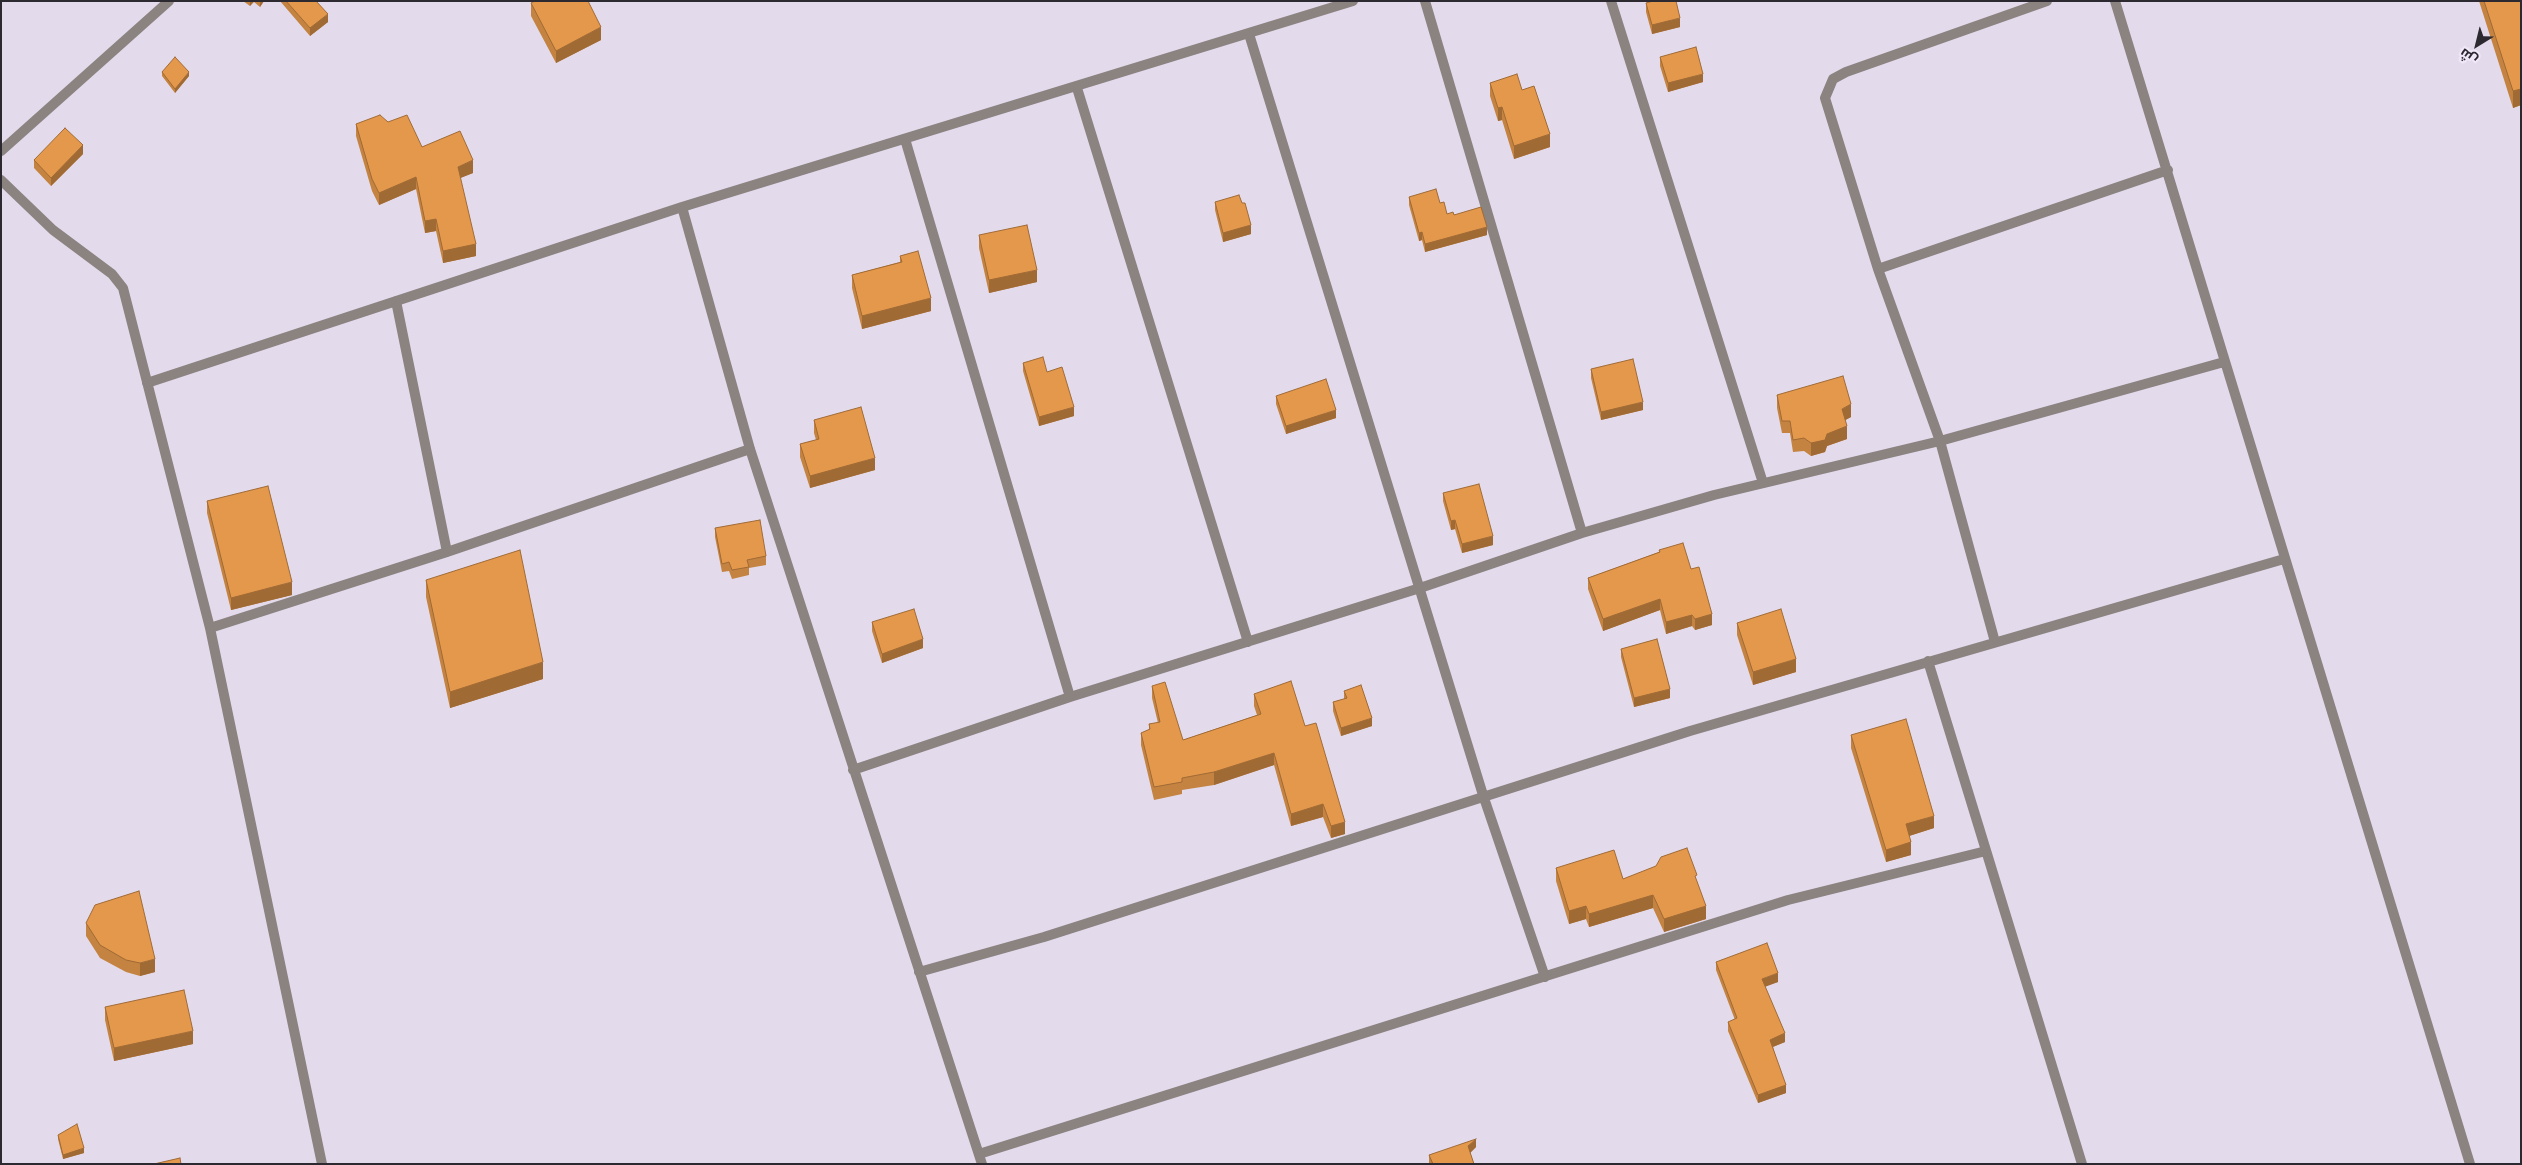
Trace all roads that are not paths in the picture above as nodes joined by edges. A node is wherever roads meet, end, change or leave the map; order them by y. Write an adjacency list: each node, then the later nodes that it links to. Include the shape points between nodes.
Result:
1 (169, 1): 10 (street)
2 (1353, 1): 7 (street)
3 (1425, 1): 21 (street)
4 (1611, 1): 20 (street)
5 (2047, 1): 14 (street, via 1833,79 1825,98)
6 (2115, 1): 11 (street)
7 (1250, 34): 8 (street); 24 (street)
8 (1077, 88): 9 (street); 26 (street)
9 (906, 139): 13 (street); 29 (street)
10 (1, 151)
11 (2168, 170): 14 (street); 16 (street)
12 (1, 180): 17 (street, via 53,230 112,274 123,288)
13 (682, 207): 15 (street); 19 (street)
14 (1878, 269): 18 (street)
15 (396, 300): 17 (street); 22 (street)
16 (2224, 362): 18 (street); 23 (street)
17 (147, 382): 25 (street)
18 (1940, 441): 20 (street); 27 (street)
19 (750, 449): 22 (street); 30 (street)
20 (1763, 483): 21 (street)
21 (1582, 533): 24 (street)
22 (447, 552): 25 (street)
23 (2284, 559): 27 (street); 38 (street)
24 (1420, 588): 26 (street); 31 (street)
25 (210, 628): 36 (street)
26 (1248, 642): 29 (street)
27 (1995, 642): 28 (street)
28 (1928, 661): 31 (street); 32 (street)
29 (1070, 697): 30 (street)
30 (852, 770): 33 (street)
31 (1484, 795): 33 (street, via 1044,937); 34 (street)
32 (1986, 851): 34 (street, via 1788,900); 37 (street)
33 (919, 972): 35 (street)
34 (1545, 977): 35 (street)
35 (981, 1159)
36 (322, 1164)
37 (2082, 1164)
38 (2470, 1164)

